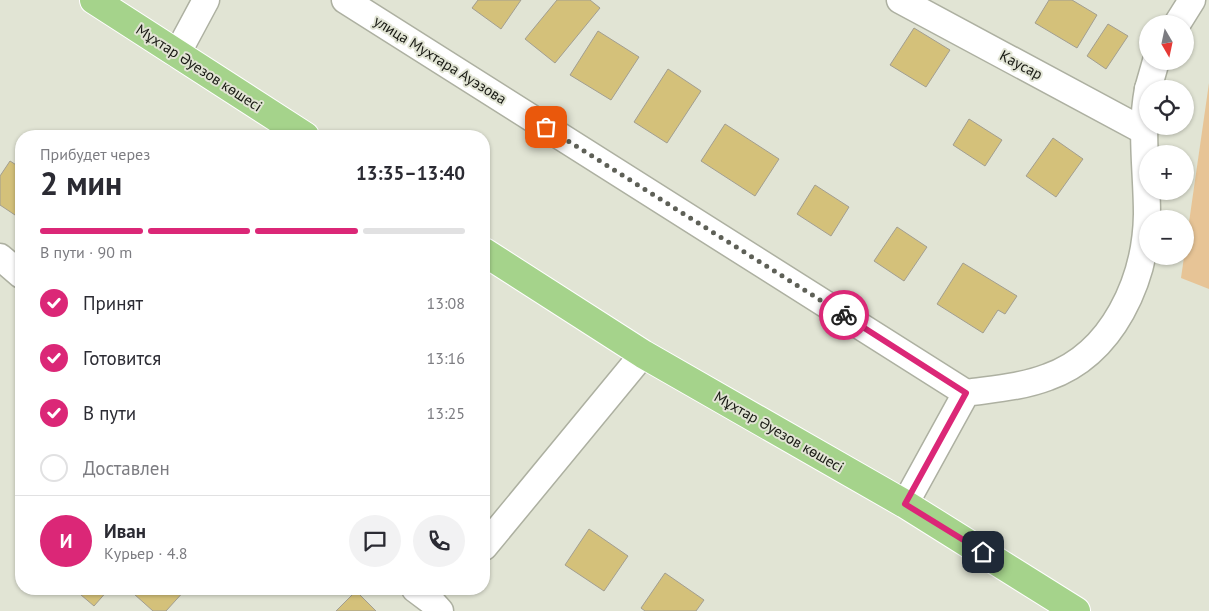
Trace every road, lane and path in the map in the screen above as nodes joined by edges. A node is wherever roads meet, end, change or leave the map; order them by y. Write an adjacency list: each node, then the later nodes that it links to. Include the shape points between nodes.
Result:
1 (94, 0): 7 (main road, Мұхтар Әуезов көшесі)
2 (206, 0): 7 (street)
3 (345, 0): 15 (street, улица Мухтара Ауэзова)
4 (900, 0): 8 (street, Каусар)
5 (1192, 0): 6 (street)
6 (1183, 15)
7 (177, 54): 9 (main road, Мұхтар Әуезов көшесі)
8 (1139, 128)
9 (296, 130)
10 (1142, 135): 15 (street, via 1147,215 1144,246 1137,278 1124,310 1078,362 1056,374 1011,387)
11 (490, 256): 14 (main road, Мұхтар Әуезов көшесі)
12 (0, 257): 13 (street)
13 (15, 270)
14 (643, 354): 16 (main road, Мұхтар Әуезов көшесі); 17 (street)
15 (966, 393): 16 (street)
16 (905, 504): 20 (main road, Мұхтар Әуезов көшесі)
17 (490, 540)
18 (424, 595): 19 (street)
19 (438, 604)
20 (1076, 611)

